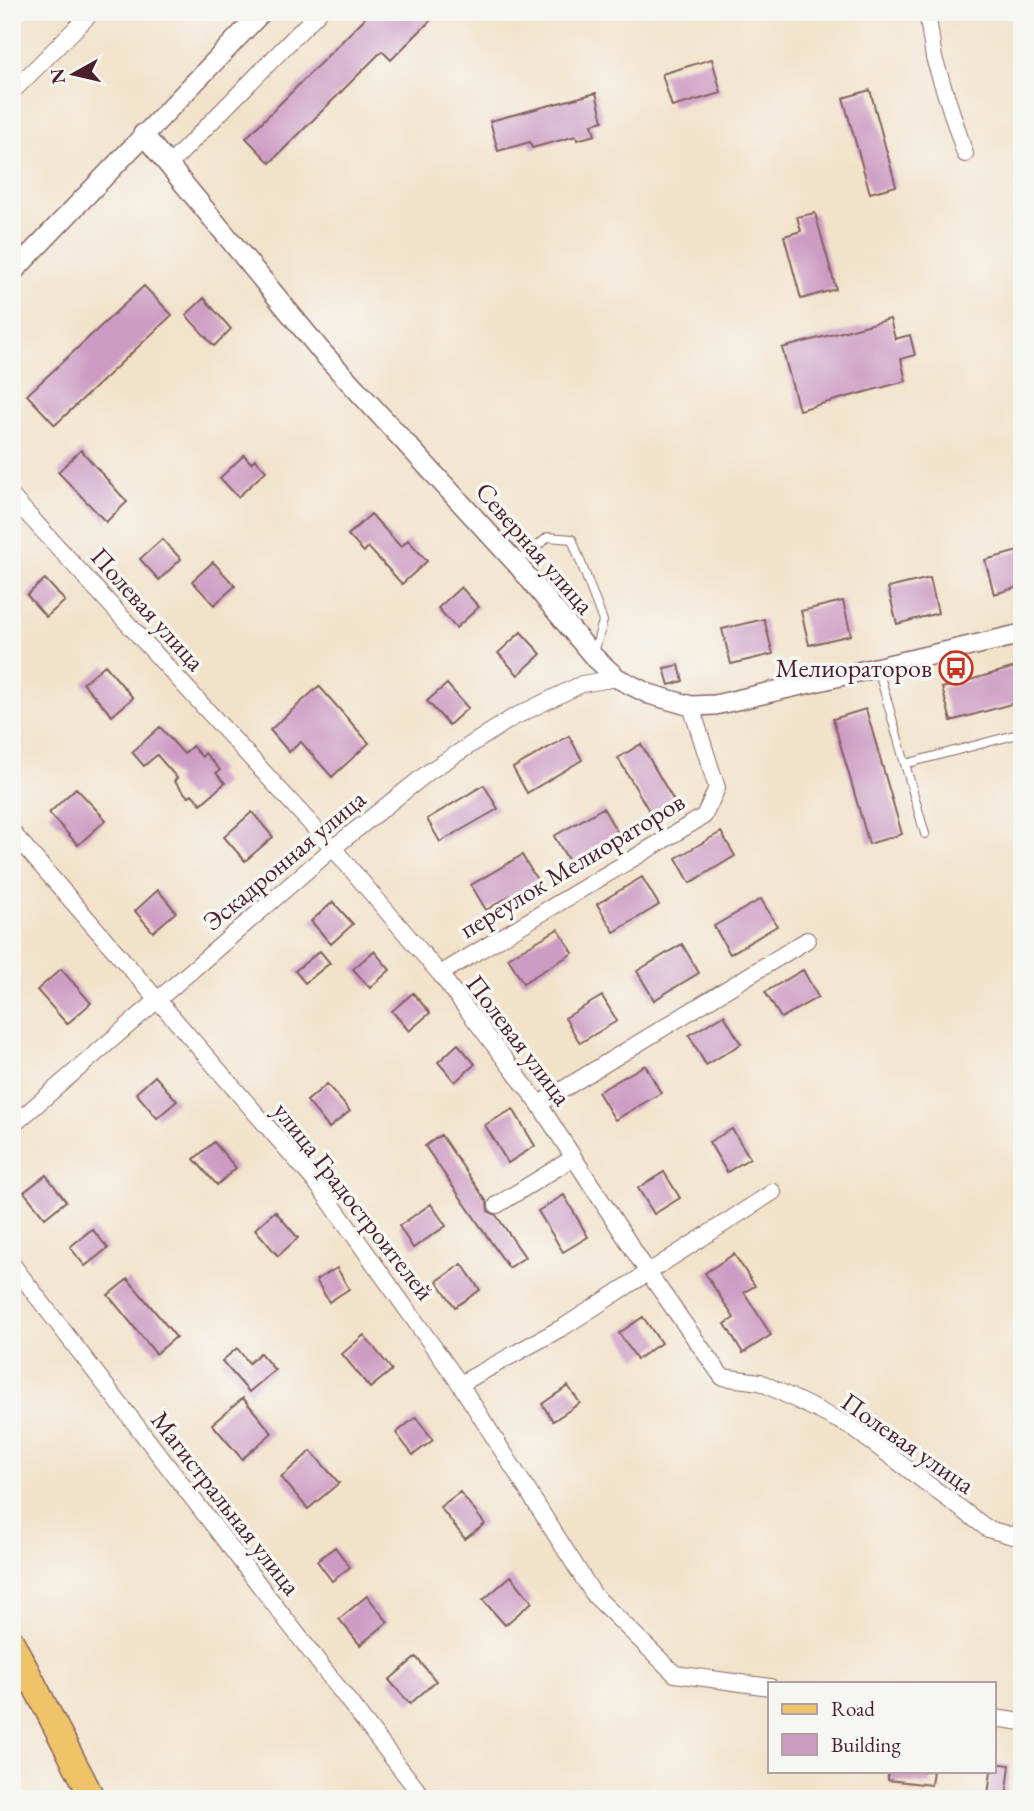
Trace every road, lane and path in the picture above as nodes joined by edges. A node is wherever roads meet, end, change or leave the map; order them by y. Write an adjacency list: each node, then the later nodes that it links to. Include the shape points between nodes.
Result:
1 (92, 12): 5 (street)
2 (262, 12): 6 (street)
3 (319, 12): 8 (street)
4 (927, 12): 7 (street, via 934,58)
5 (12, 92)
6 (143, 134): 8 (street, Северная улица); 9 (street)
7 (965, 154)
8 (168, 166): 11 (street, Северная улица, via 321,351)
9 (12, 272)
10 (12, 497): 21 (street, Полевая улица)
11 (516, 563): 13 (street, Северная улица); 13 (lane, via 548,537 572,539 603,621)
12 (1022, 634): 14 (street, Северная улица)
13 (593, 656): 15 (street, Северная улица)
14 (877, 667): 16 (street, Северная улица, via 715,705); 18 (lane)
15 (617, 678): 16 (street, Северная улица, via 649,694); 21 (street, Эскадронная улица, via 582,684 512,718 430,771)
16 (691, 706): 23 (street, переулок Мелиораторов, via 717,788 704,816)
17 (1022, 733): 18 (lane)
18 (905, 764): 20 (lane)
19 (12, 832): 24 (street, улица Градостроителей)
20 (925, 834)
21 (333, 848): 23 (street, Полевая улица); 24 (street, Эскадронная улица)
22 (807, 940): 25 (street)
23 (440, 974): 25 (street, Полевая улица)
24 (158, 999): 26 (street, Эскадронная улица); 32 (street, улица Градостроителей, via 318,1185)
25 (539, 1104): 27 (street, Полевая улица)
26 (12, 1126)
27 (573, 1158): 29 (street); 31 (street, Полевая улица)
28 (773, 1192): 31 (street)
29 (497, 1205)
30 (12, 1264): 39 (street, Магистральная улица)
31 (647, 1271): 32 (street, via 565,1326); 33 (street, Полевая улица, via 722,1377 760,1382 850,1426 988,1529 1013,1536)
32 (460, 1384): 35 (street, улица Градостроителей, via 594,1595 675,1674)
33 (1022, 1528)
34 (12, 1642): 38 (main road)
35 (768, 1687)
36 (996, 1718): 37 (street)
37 (1022, 1722)
38 (93, 1799)
39 (424, 1799)

